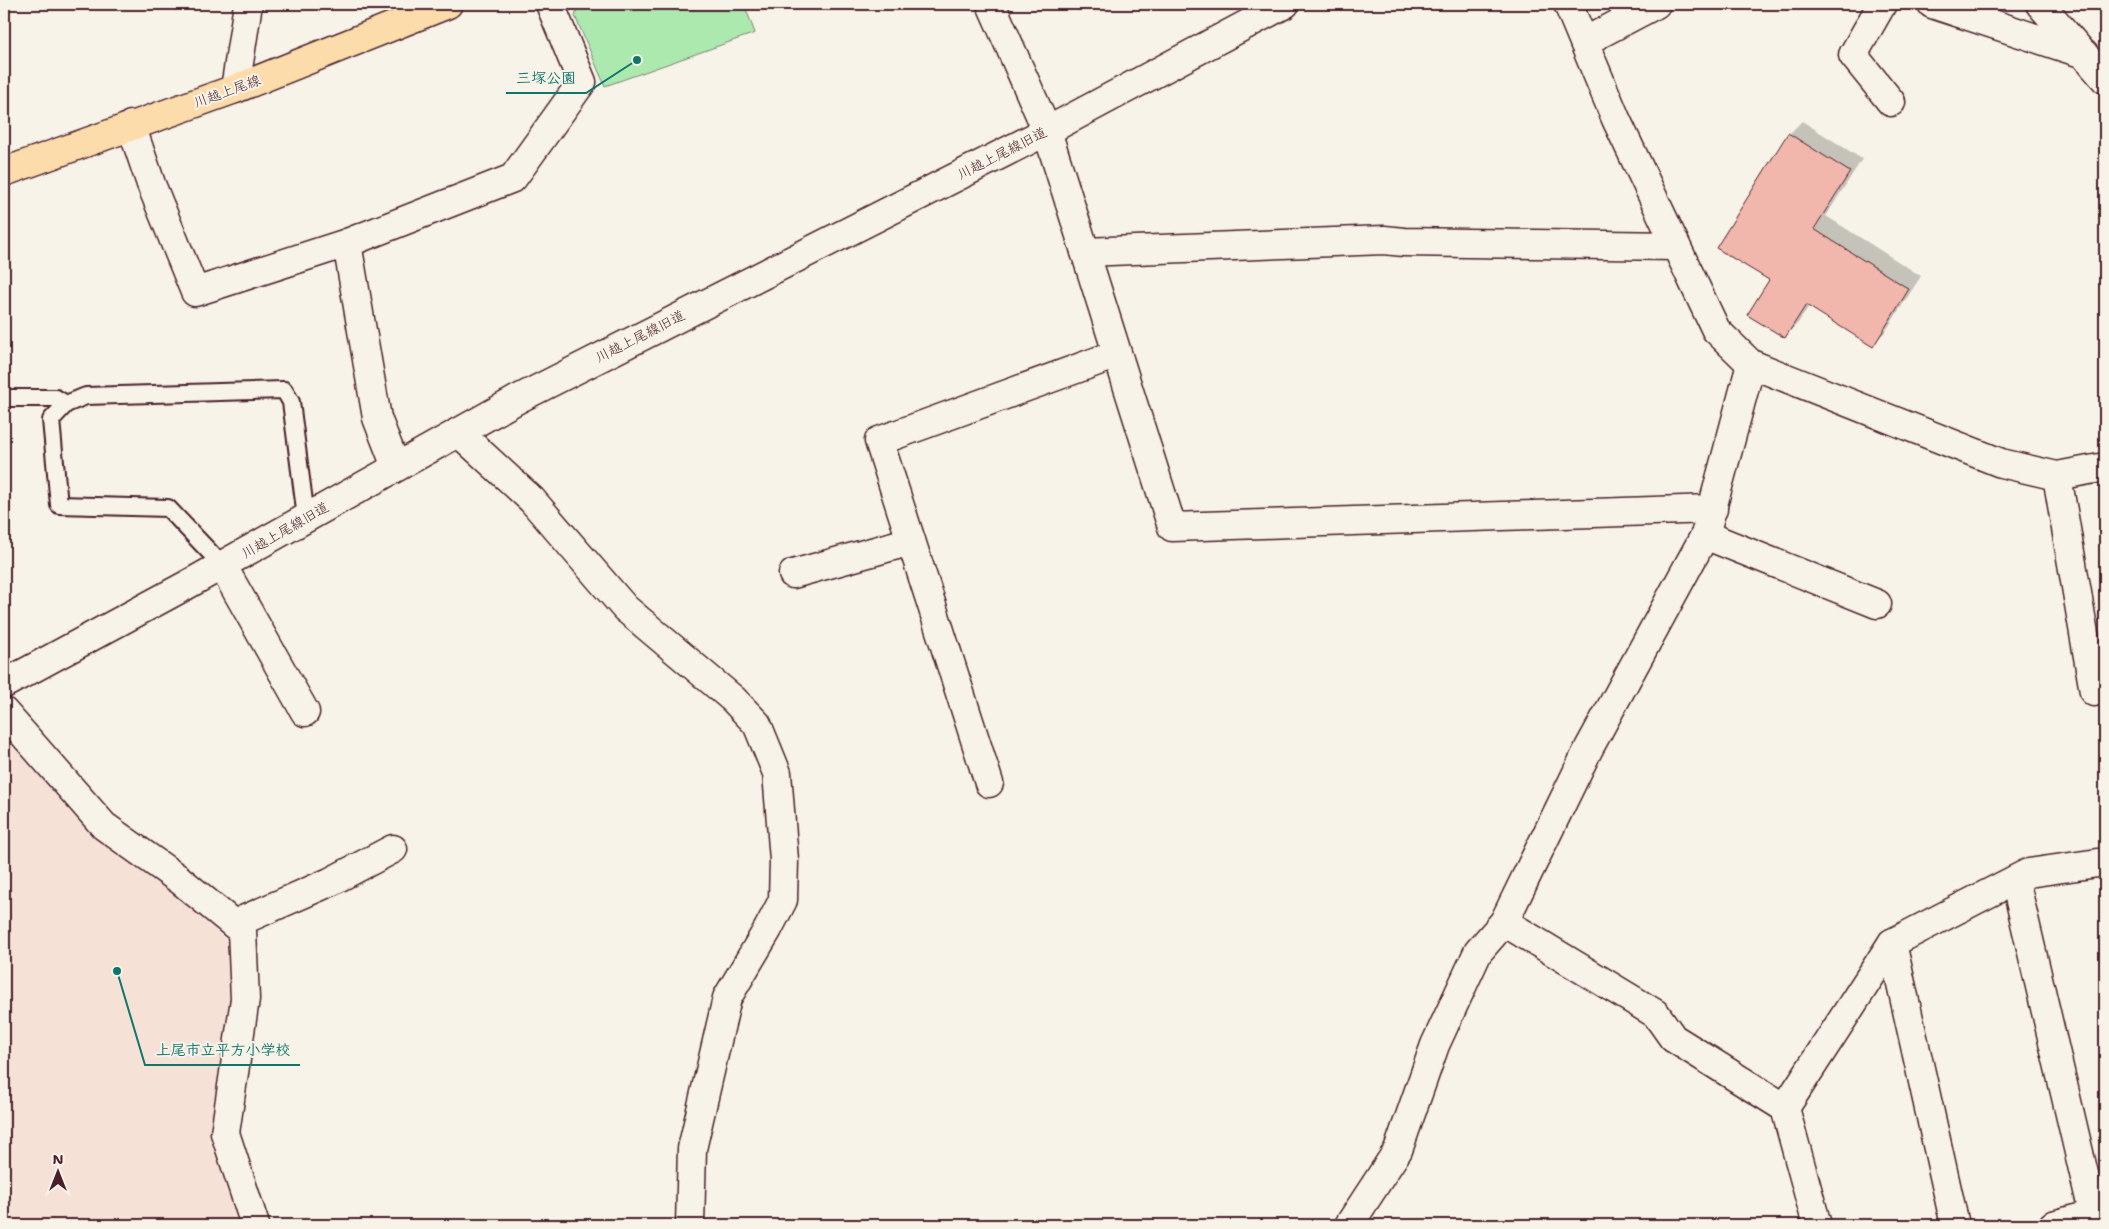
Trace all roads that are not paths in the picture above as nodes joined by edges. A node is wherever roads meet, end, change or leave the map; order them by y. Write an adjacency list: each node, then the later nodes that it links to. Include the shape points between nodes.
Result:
1 (248, 4): 14 (street)
2 (448, 4): 14 (main road, 川越上尾線)
3 (550, 4): 19 (street, via 582,82 514,178)
4 (991, 4): 17 (street)
5 (1285, 4): 17 (street, 川越上尾線旧道)
6 (1568, 4): 11 (street)
7 (1656, 4): 11 (street)
8 (1882, 4): 15 (street, via 1853,55)
9 (1932, 4): 12 (street)
10 (2040, 4): 12 (street)
11 (1584, 42): 20 (street, via 1616,120)
12 (2084, 54): 13 (street)
13 (2105, 79)
14 (235, 88): 16 (main road, 川越上尾線)
15 (1892, 102)
16 (131, 125): 18 (main road, 川越上尾線); 19 (street, via 195,292)
17 (1046, 130): 21 (street); 26 (street, 川越上尾線旧道)
18 (4, 172)
19 (347, 243): 27 (street, via 377,418)
20 (1676, 246): 21 (street, via 1384,240); 23 (street, via 1716,330)
21 (1085, 252): 22 (street)
22 (1117, 354): 30 (street, via 1172,527); 33 (street, via 879,441)
23 (1751, 364): 29 (street, via 2001,463); 30 (street)
24 (4, 398): 25 (lane, via 56,398)
25 (66, 404): 31 (lane, via 86,396 284,390 291,402); 34 (lane, via 50,420 59,505 168,508)
26 (458, 432): 27 (street, 川越上尾線旧道); 51 (street, via 532,500 625,608 733,699 757,724 777,773 784,860 783,900 727,998 692,1149)
27 (396, 467): 31 (street, 川越上尾線旧道)
28 (2105, 467): 29 (street)
29 (2057, 476): 38 (street)
30 (1713, 509): 32 (street)
31 (306, 518): 34 (street, 川越上尾線旧道)
32 (1705, 535): 36 (street); 45 (street, via 1589,748)
33 (911, 541): 35 (street); 41 (street)
34 (222, 565): 37 (street, 川越上尾線旧道); 40 (street)
35 (794, 574)
36 (1877, 604)
37 (4, 684)
38 (2094, 692)
39 (4, 712): 46 (street, via 104,826 180,880)
40 (305, 712)
41 (989, 783)
42 (393, 849): 46 (street, via 330,882)
43 (2105, 862): 44 (street, via 2028,873)
44 (2015, 880): 47 (street); 49 (street)
45 (1504, 922): 48 (street, via 1656,1014 1673,1038); 52 (street, via 1478,952 1435,1045 1398,1150)
46 (234, 924): 50 (street, via 242,932 245,1000 225,1133)
47 (1892, 942): 48 (street); 54 (street)
48 (1784, 1108): 53 (street)
49 (2098, 1217): 55 (street)
50 (255, 1225)
51 (690, 1225)
52 (1349, 1225)
53 (1817, 1225)
54 (1955, 1225)
55 (2054, 1225)

